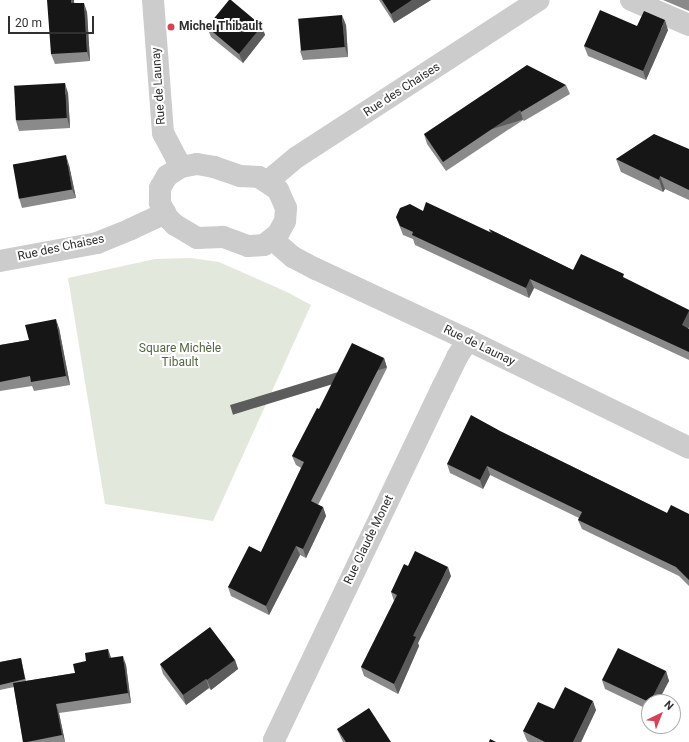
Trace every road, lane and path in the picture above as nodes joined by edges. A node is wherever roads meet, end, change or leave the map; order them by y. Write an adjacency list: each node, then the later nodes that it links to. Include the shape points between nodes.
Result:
1 (153, 0): 5 (street, Rue de Launay, via 162,133)
2 (539, 0): 6 (street, Rue des Chaises, via 298,157)
3 (631, 0): 4 (street)
4 (689, 25)
5 (181, 167): 6 (street, via 197,164 240,176 259,177); 7 (street, via 167,176 160,188 160,203)
6 (267, 182): 8 (street, via 278,190 286,208 286,221)
7 (165, 212): 8 (street, via 175,225 198,238 223,237 248,246 264,245); 9 (street, Rue des Chaises, via 97,243)
8 (272, 239): 10 (street, Rue de Launay, via 293,257)
9 (0, 260)
10 (468, 340): 11 (street, Rue de Launay); 12 (street, Rue Claude Monet, via 456,357)
11 (689, 448)
12 (272, 741)

